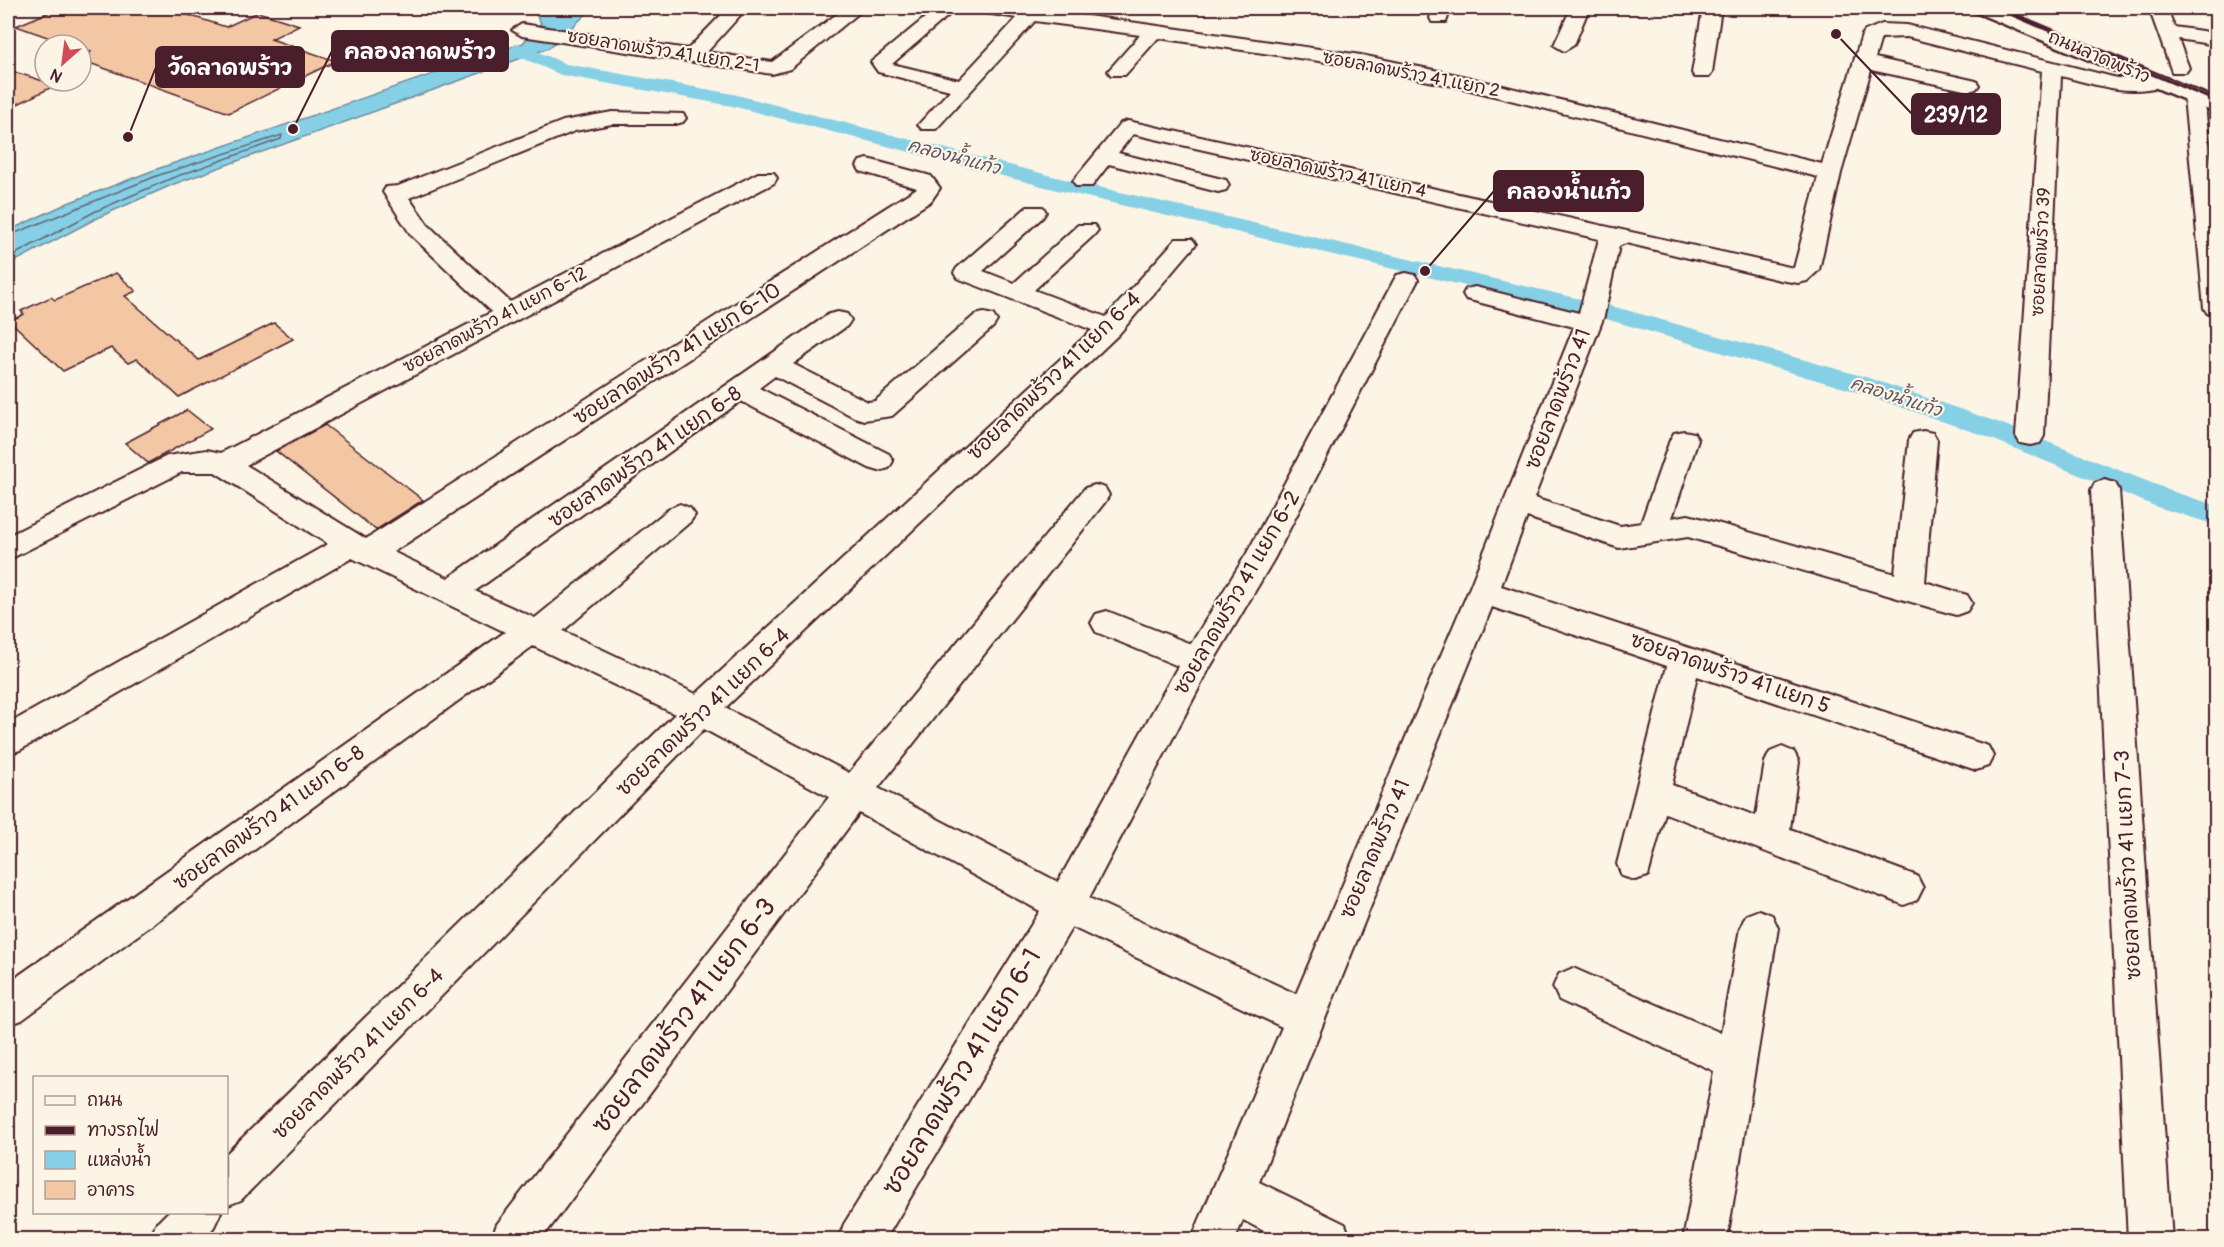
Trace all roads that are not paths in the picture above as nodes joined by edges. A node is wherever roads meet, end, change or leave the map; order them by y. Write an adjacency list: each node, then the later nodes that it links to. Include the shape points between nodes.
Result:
1 (856, 8): 17 (street, ซอยลาดพร้าว 41 แยก 2-1, via 783,65 761,66)
2 (948, 8): 26 (street, via 881,62 896,73)
3 (986, 8): 10 (street, ซอยลาดพร้าว 41 แยก 2)
4 (1580, 8): 16 (street)
5 (1712, 8): 22 (street)
6 (1982, 8): 24 (main road, ถนนลาดพร้าว)
7 (2029, 8): 14 (main road, ถนนลาดพร้าว)
8 (2158, 8): 13 (street)
9 (735, 11): 17 (street)
10 (1024, 11): 12 (street, ซอยลาดพร้าว 41 แยก 2); 26 (street)
11 (522, 30): 17 (street, ซอยลาดพร้าว 41 แยก 2-1)
12 (1155, 30): 21 (street); 34 (street, ซอยลาดพร้าว 41 แยก 2, via 1361,61 1458,81)
13 (2166, 31): 15 (street); 23 (street)
14 (2095, 34)
15 (2217, 39)
16 (1564, 45)
17 (693, 55)
18 (2151, 57): 23 (main road, ถนนลาดพร้าว)
19 (1864, 62): 20 (street, via 1872,35 1894,30); 25 (street); 34 (street)
20 (2052, 67): 24 (street, via 2129,86); 53 (street, ซอยลาดพร้าว 39)
21 (1118, 71)
22 (1702, 74)
23 (2190, 81): 24 (main road, ถนนลาดพร้าว); 28 (main road, ถนนลาดพร้าว); 45 (street)
24 (2156, 82)
25 (1969, 85)
26 (964, 87): 30 (street)
27 (1143, 106): 31 (street)
28 (2217, 107)
29 (676, 118): 46 (street, via 612,117 570,125 395,194 419,230)
30 (929, 125)
31 (1128, 127): 32 (street); 40 (street, ซอยลาดพร้าว 41 แยก 4, via 1598,230)
32 (1104, 156): 36 (street); 37 (street)
33 (868, 166): 64 (street, ซอยลาดพร้าว 41 แยก 6-10, via 923,181 928,189 923,196)
34 (1830, 173): 40 (street, via 1807,270 1798,276 1647,240)
35 (766, 178): 46 (street, ซอยลาดพร้าว 41 แยก 6-12)
36 (1084, 181)
37 (1218, 185)
38 (1035, 212): 43 (street, via 966,273)
39 (1086, 230): 43 (street)
40 (1616, 238): 47 (street, ซอยลาดพร้าว 41, via 1608,243)
41 (1184, 244): 50 (street, ซอยลาดพร้าว 41 แยก 6-4)
42 (1406, 280): 72 (street, ซอยลาดพร้าว 41 แยก 6-2, via 1259,559)
43 (1018, 292): 50 (street)
44 (1475, 294): 47 (street)
45 (2217, 308)
46 (507, 313): 57 (street, ซอยลาดพร้าว 41 แยก 6-12)
47 (1591, 313): 60 (street, ซอยลาดพร้าว 41)
48 (838, 320): 51 (street, ซอยลาดพร้าว 41 แยก 6-8)
49 (984, 321): 51 (street, via 882,410 874,412 864,411)
50 (1110, 328): 73 (street, ซอยลาดพร้าว 41 แยก 6-4)
51 (774, 365): 52 (street, ซอยลาดพร้าว 41 แยก 6-8)
52 (740, 390): 56 (street); 66 (street, ซอยลาดพร้าว 41 แยก 6-8)
53 (2030, 436)
54 (1684, 440): 62 (street)
55 (1923, 440): 65 (street)
56 (879, 461)
57 (224, 464): 63 (street, via 207,460 177,464); 64 (street)
58 (2105, 490): 97 (street, ซอยลาดพร้าว 41 แยก 7-3)
59 (1095, 495): 77 (street, ซอยลาดพร้าว 41 แยก 6-3)
60 (1518, 503): 62 (street, via 1614,536); 67 (street, ซอยลาดพร้าว 41)
61 (680, 515): 70 (street, ซอยลาดพร้าว 41 แยก 6-8)
62 (1652, 532): 65 (street, via 1696,528)
63 (8, 549)
64 (360, 549): 66 (street); 74 (street)
65 (1909, 588): 68 (street)
66 (451, 592): 70 (street)
67 (1483, 592): 71 (street, ซอยลาดพร้าว 41 แยก 5); 86 (street, ซอยลาดพร้าว 41)
68 (1956, 603)
69 (1107, 622): 72 (street)
70 (535, 632): 73 (street); 85 (street, ซอยลาดพร้าว 41 แยก 6-8)
71 (1685, 658): 75 (street, ซอยลาดพร้าว 41 แยก 5); 78 (street)
72 (1198, 660): 82 (street, ซอยลาดพร้าว 41 แยก 6-2)
73 (700, 711): 77 (street); 88 (street, ซอยลาดพร้าว 41 แยก 6-4)
74 (8, 740)
75 (1976, 756)
76 (1782, 762): 79 (street)
77 (854, 792): 82 (street); 92 (street, ซอยลาดพร้าว 41 แยก 6-3)
78 (1652, 793): 79 (street); 80 (street)
79 (1771, 836): 81 (street)
80 (1635, 864)
81 (1904, 888)
82 (1065, 905): 86 (street); 93 (street, ซอยลาดพร้าว 41 แยก 6-1)
83 (1759, 928): 87 (street)
84 (1573, 987): 87 (street)
85 (8, 1006)
86 (1305, 1018): 89 (street, ซอยลาดพร้าว 41)
87 (1736, 1060): 96 (street)
88 (228, 1183)
89 (1233, 1192): 94 (street, ซอยลาดพร้าว 41); 95 (street)
90 (197, 1214): 91 (street)
91 (171, 1239)
92 (513, 1239)
93 (860, 1239)
94 (1213, 1239)
95 (1329, 1239)
96 (1706, 1239)
97 (2150, 1239)

